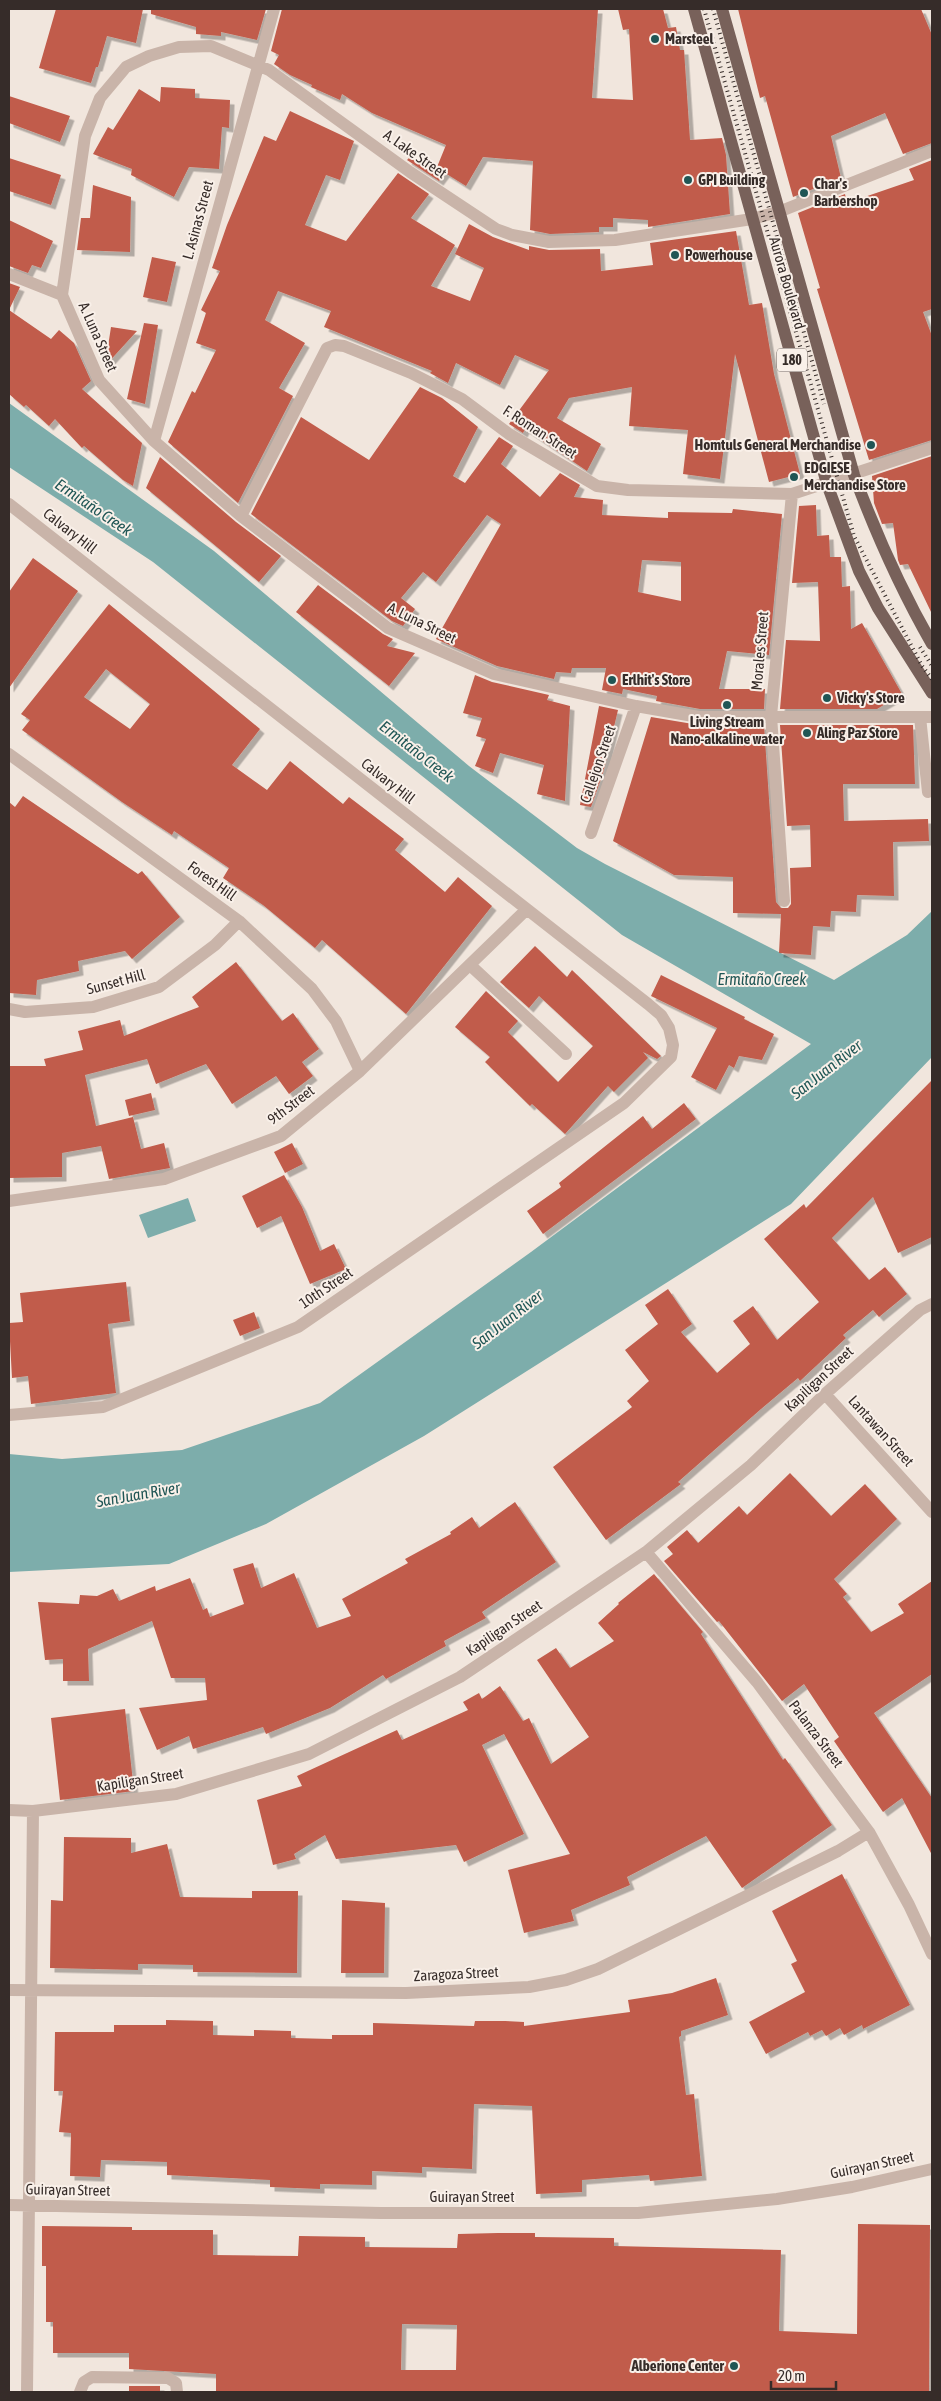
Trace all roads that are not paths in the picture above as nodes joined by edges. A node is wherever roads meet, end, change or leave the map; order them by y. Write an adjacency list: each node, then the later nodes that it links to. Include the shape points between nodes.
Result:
1 (274, 9): 4 (street, L. Asinas Street)
2 (694, 9): 7 (main road, Aurora Boulevard / 180)
3 (722, 9): 6 (main road, Aurora Boulevard / 180)
4 (258, 65): 7 (street, A. Lake Street, via 410,172 496,229 512,235 549,242 591,242); 9 (street, A. Lake Street, via 211,46 179,47 126,67 100,98 85,136); 10 (street, L. Asinas Street)
5 (932, 151): 6 (street, A. Lake Street)
6 (781, 211): 7 (street, A. Lake Street); 12 (main road, Aurora Boulevard / 180)
7 (752, 218): 13 (main road, Aurora Boulevard / 180)
8 (9, 274): 9 (street, A. Luna Street)
9 (62, 295): 10 (street, A. Luna Street, via 99,380)
10 (154, 441): 16 (street, A. Luna Street)
11 (932, 448): 12 (street, F. Roman Street)
12 (854, 475): 13 (street, F. Roman Street); 17 (main road, Aurora Boulevard / 180, via 874,531 903,594)
13 (827, 484): 14 (street, F. Roman Street); 18 (main road, Aurora Boulevard / 180, via 859,571 878,608)
14 (792, 494): 16 (street, F. Roman Street, via 628,490 597,486 509,434 462,399 411,373 335,345 327,348); 20 (street, Morales Street)
15 (9, 504): 26 (street, Calvary Hill)
16 (241, 516): 19 (street, A. Luna Street, via 388,628 494,674)
17 (932, 644)
18 (932, 693)
19 (636, 706): 20 (street, A. Luna Street, via 699,717); 24 (street, Callejon Street)
20 (771, 716): 21 (street, A. Luna Street); 25 (street, Morales Street)
21 (926, 717): 23 (street)
22 (9, 754): 27 (street, Forest Hill)
23 (928, 792)
24 (591, 833)
25 (784, 901)
26 (526, 910): 28 (street, 9th Street); 32 (street, Calvary Hill, via 666,1021 673,1045 671,1058)
27 (239, 921): 29 (street, Sunset Hill, via 215,945 159,987 93,1007 25,1012); 31 (street, Forest Hill, via 312,989 336,1022)
28 (470, 965): 30 (street); 31 (street, 9th Street)
29 (9, 1009)
30 (566, 1054)
31 (360, 1071): 33 (street, 9th Street, via 281,1136 164,1179)
32 (624, 1103): 36 (street, 10th Street, via 298,1327 103,1407)
33 (9, 1201)
34 (932, 1304): 35 (street, Kapiligan Street, via 920,1310)
35 (825, 1394): 37 (street, Lantawan Street); 38 (street, Kapiligan Street, via 751,1465)
36 (9, 1415)
37 (932, 1512)
38 (646, 1552): 40 (street, Kapiligan Street, via 460,1677 309,1754 176,1794); 41 (street, Palanza Street, via 757,1682)
39 (9, 1810): 40 (street, Kapiligan Street)
40 (33, 1811): 44 (street)
41 (869, 1832): 42 (street, Palanza Street); 44 (street, Zaragoza Street, via 838,1851 636,1952 598,1970 556,1982 529,1987 406,1993)
42 (932, 1954)
43 (9, 1990): 44 (street, Zaragoza Street)
44 (31, 1992): 47 (street)
45 (932, 2169): 47 (street, Guirayan Street, via 852,2187 638,2214 381,2213)
46 (9, 2205): 47 (street, Guirayan Street)
47 (29, 2205): 48 (street)
48 (27, 2392)
49 (80, 2392): 50 (street, via 84,2382 92,2377 168,2378 176,2382)
50 (177, 2392)

